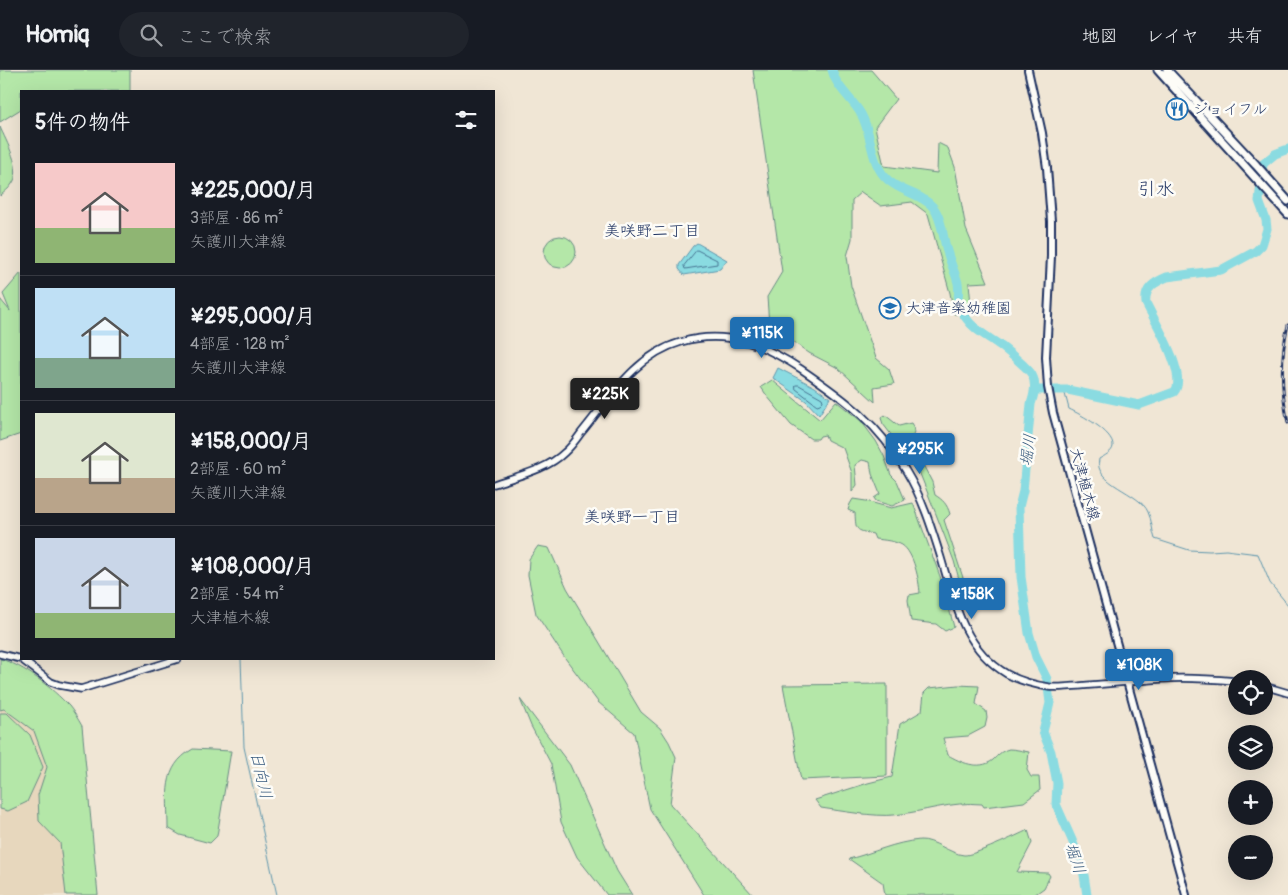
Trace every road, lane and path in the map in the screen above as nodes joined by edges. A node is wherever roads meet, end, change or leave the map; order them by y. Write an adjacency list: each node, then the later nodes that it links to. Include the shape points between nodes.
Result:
1 (1028, 70): 12 (main road, 大津植木線, via 1044,146 1051,221 1046,357 1050,398)
2 (1158, 70): 5 (highway)
3 (1167, 70): 4 (highway)
4 (1288, 201)
5 (1288, 214)
6 (495, 484): 12 (main road, via 544,466 566,452 628,375 663,348 724,336 746,341 793,364 834,392 882,434 908,473 918,495 962,625 972,642 995,666 1023,681 1052,688)
7 (0, 654): 8 (main road)
8 (20, 659)
9 (22, 660): 10 (main road, via 51,682 81,689)
10 (175, 660)
11 (1228, 680): 12 (main road, via 1204,678)
12 (1126, 682): 15 (main road, 大津植木線)
13 (1273, 689): 14 (main road)
14 (1288, 693)
15 (1186, 895)

